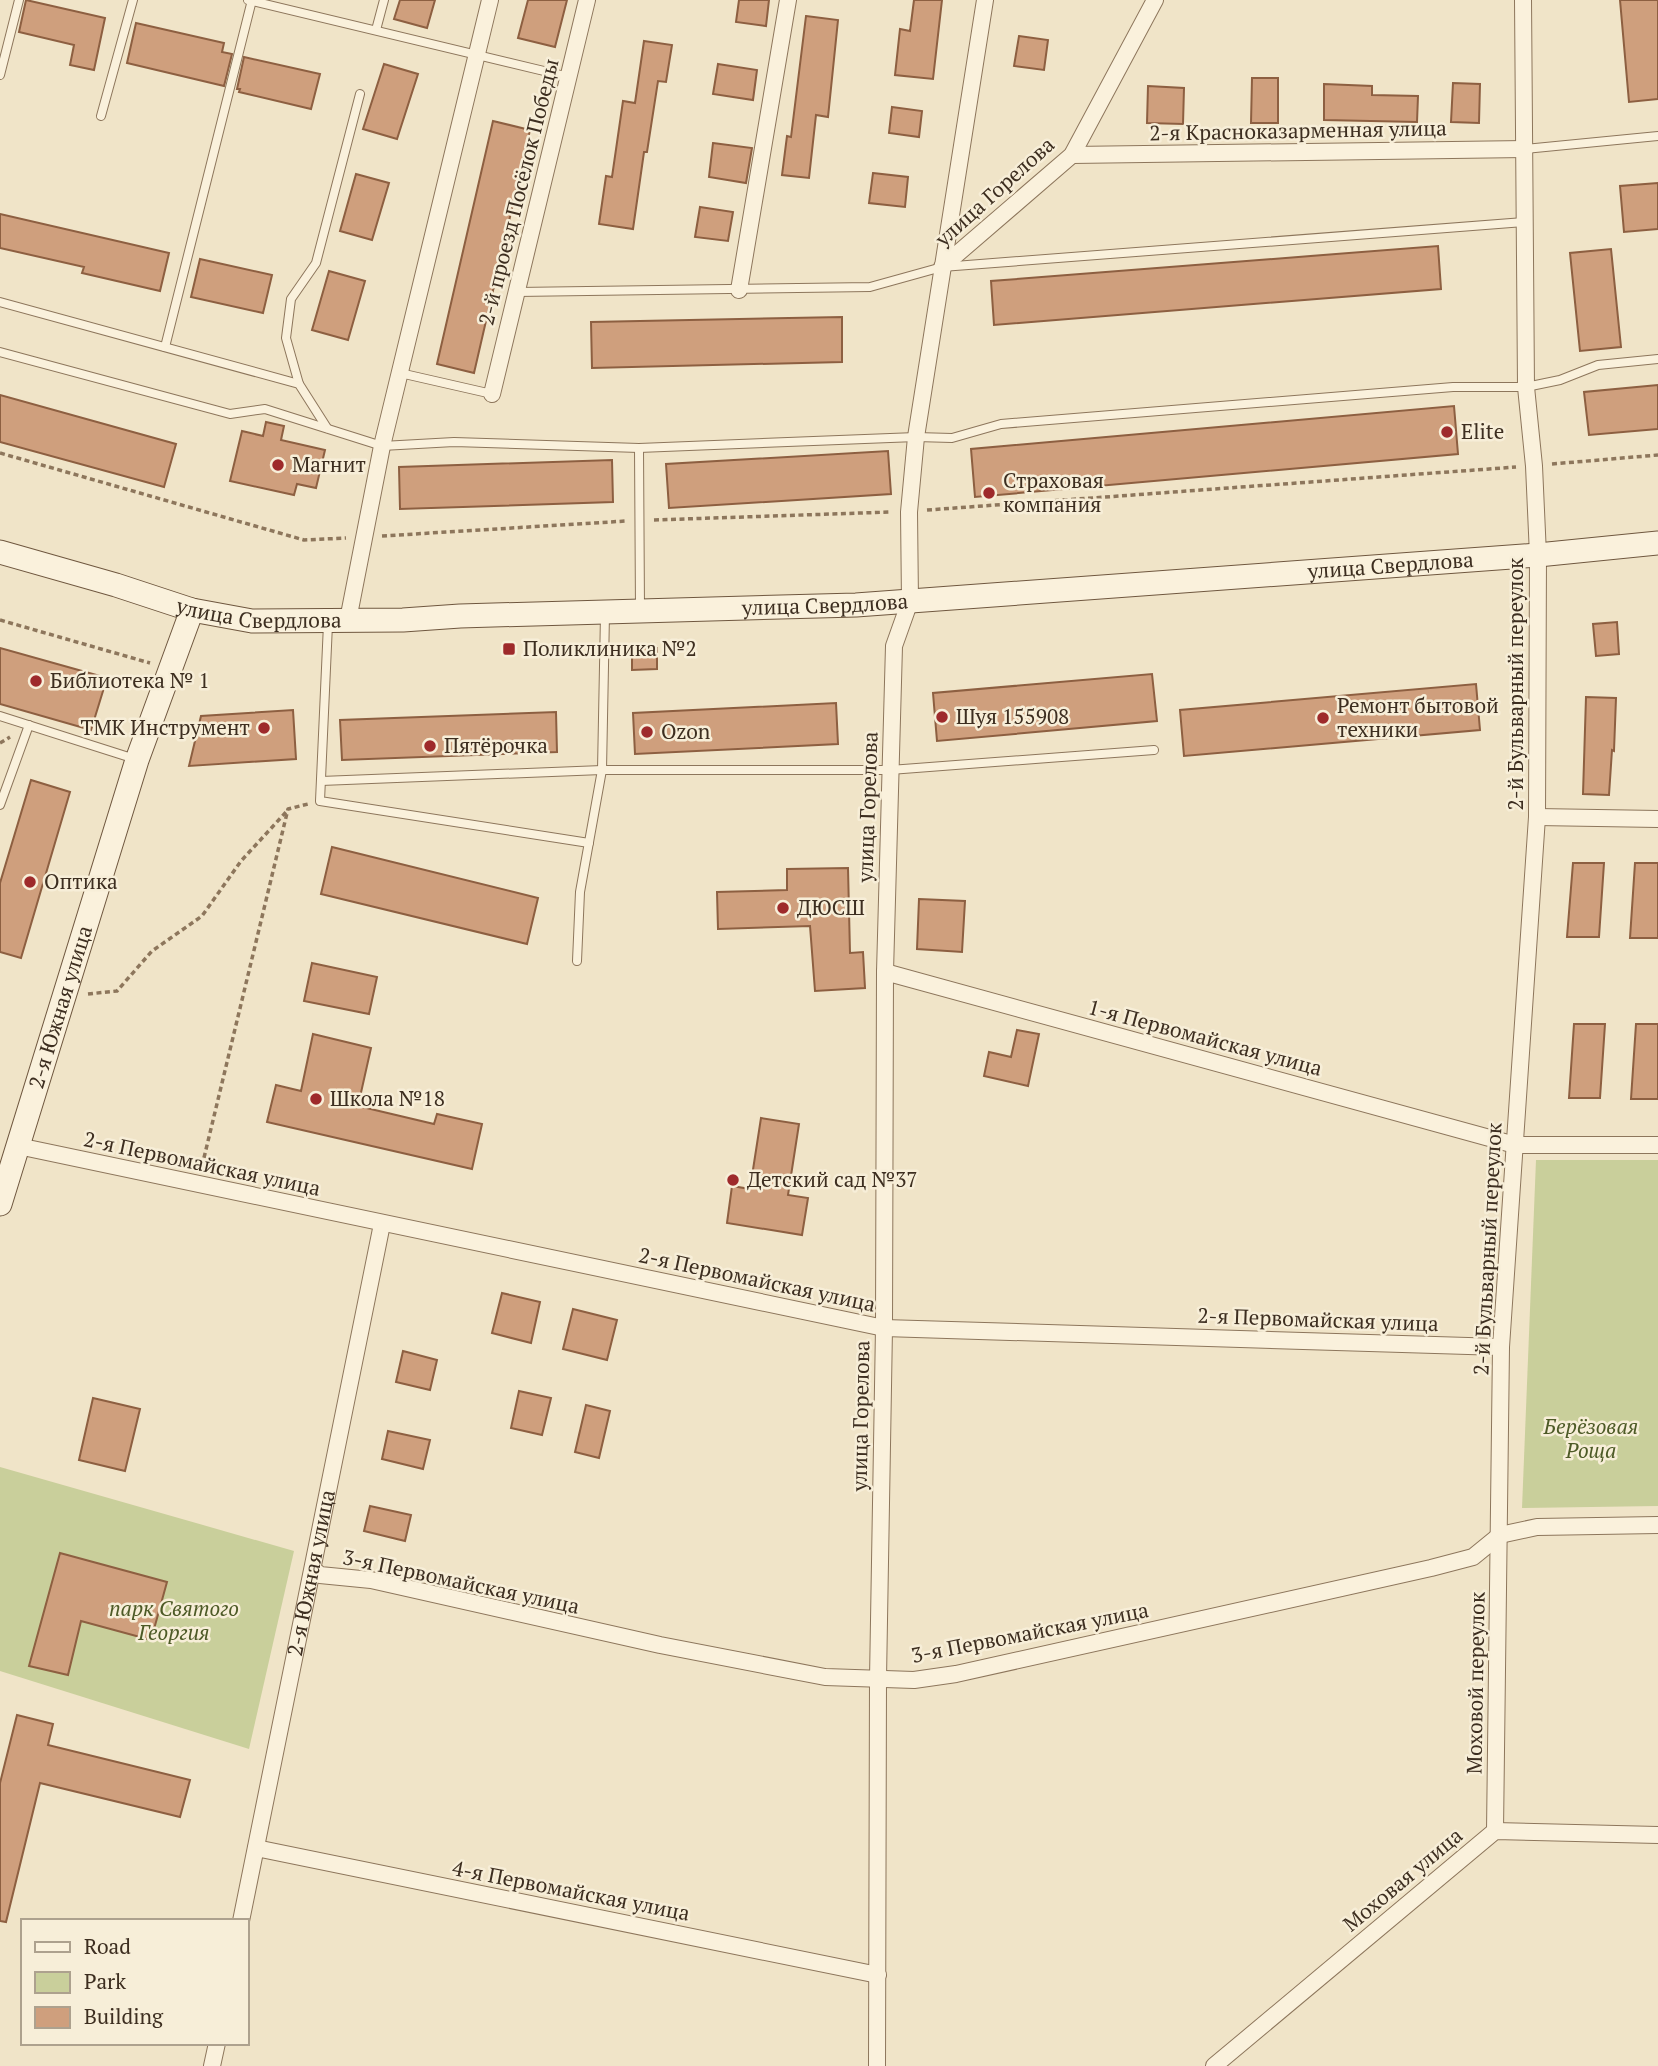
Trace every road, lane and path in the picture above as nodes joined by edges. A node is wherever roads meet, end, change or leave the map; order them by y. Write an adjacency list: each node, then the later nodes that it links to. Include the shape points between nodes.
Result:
1 (19, 0): 14 (lane)
2 (134, 0): 17 (lane)
3 (246, 0): 12 (lane)
4 (252, 0): 26 (lane)
5 (384, 0): 12 (lane)
6 (490, 0): 13 (street)
7 (587, 0): 15 (street, 2-й проезд Посёлок Победы)
8 (788, 0): 23 (street)
9 (985, 0): 22 (street)
10 (1155, 0): 20 (street, улица Горелова)
11 (1523, 0): 19 (street, 2-й Бульварный переулок)
12 (376, 30): 13 (lane)
13 (479, 54): 15 (lane); 29 (street)
14 (0, 75)
15 (569, 76): 24 (street, 2-й проезд Посёлок Победы)
16 (360, 94): 30 (lane, via 316,264 291,299 286,338)
17 (102, 116)
18 (1658, 136): 19 (lane)
19 (1525, 149): 20 (street, 2-я Красноказарменная улица); 21 (street, 2-й Бульварный переулок)
20 (1072, 155): 22 (street, улица Горелова)
21 (1525, 222): 22 (lane); 31 (street, 2-й Бульварный переулок)
22 (942, 267): 23 (lane, via 870,287); 34 (street)
23 (739, 290): 24 (lane)
24 (517, 292): 32 (street, 2-й проезд Посёлок Победы)
25 (0, 302): 26 (lane)
26 (165, 347): 30 (lane)
27 (0, 352): 33 (lane, via 230,414 265,409)
28 (1658, 359): 31 (lane, via 1598,365)
29 (400, 373): 32 (lane); 35 (street)
30 (299, 384): 33 (lane)
31 (1525, 387): 34 (lane, via 1453,387 1002,424 952,438); 39 (street, 2-й Бульварный переулок)
32 (492, 394)
33 (327, 428): 35 (lane)
34 (915, 437): 36 (lane); 40 (street)
35 (382, 446): 36 (lane, via 454,442); 42 (street)
36 (639, 448): 41 (lane)
37 (0, 453): 42 (path, via 304,540)
38 (1658, 455): 39 (path)
39 (1534, 466): 40 (path); 45 (street, 2-й Бульварный переулок)
40 (909, 512): 41 (path); 46 (street)
41 (640, 520): 42 (path); 48 (lane)
42 (363, 537): 51 (street)
43 (1658, 543): 45 (main road, улица Свердлова)
44 (0, 552): 47 (main road, улица Свердлова)
45 (1538, 555): 46 (main road, улица Свердлова); 63 (street, 2-й Бульварный переулок)
46 (910, 601): 48 (main road, улица Свердлова); 58 (street, улица Горелова, via 894,646)
47 (192, 610): 51 (main road, улица Свердлова, via 252,621); 52 (main road, 2-я Южная улица)
48 (640, 610): 49 (main road, улица Свердлова)
49 (605, 611): 51 (main road, улица Свердлова); 57 (lane)
50 (0, 620): 52 (path)
51 (338, 620): 59 (lane)
52 (169, 668): 56 (main road, 2-я Южная улица)
53 (0, 716): 54 (lane)
54 (29, 725): 56 (lane); 61 (lane)
55 (1154, 750): 58 (lane)
56 (137, 760): 68 (main road, 2-я Южная улица)
57 (601, 770): 58 (lane); 59 (lane); 65 (lane)
58 (891, 770): 67 (street, улица Горелова)
59 (321, 781): 60 (lane)
60 (320, 801): 62 (path); 65 (lane)
61 (0, 805)
62 (288, 809): 68 (path, via 241,861 202,916 152,951 117,991); 72 (path)
63 (1537, 817): 64 (street); 69 (street, 2-й Бульварный переулок)
64 (1658, 819)
65 (589, 842): 66 (lane, via 580,892)
66 (577, 961)
67 (885, 972): 69 (street, 1-я Первомайская улица); 75 (street, улица Горелова)
68 (65, 996): 71 (main road, 2-я Южная улица)
69 (1515, 1145): 70 (street, 1-я Первомайская улица); 76 (street, 2-й Бульварный переулок)
70 (1658, 1145)
71 (18, 1146): 72 (street, 2-я Первомайская улица); 73 (main road, 2-я Южная улица)
72 (197, 1185): 74 (street, 2-я Первомайская улица)
73 (0, 1204)
74 (382, 1224): 75 (street, 2-я Первомайская улица); 79 (street, 2-я Южная улица)
75 (884, 1328): 76 (street, 2-я Первомайская улица); 80 (street, улица Горелова)
76 (1501, 1347): 78 (street, 2-й Бульварный переулок)
77 (1658, 1525): 78 (street, via 1537,1527)
78 (1500, 1535): 80 (street, 3-я Первомайская улица, via 1473,1557 1431,1568 956,1674); 81 (street, Моховой переулок)
79 (314, 1570): 80 (street, 3-я Первомайская улица, via 320,1575 406,1587 825,1677); 83 (street, 2-я Южная улица)
80 (878, 1679): 85 (street, улица Горелова)
81 (1495, 1830): 82 (street, Моховая улица); 89 (street, Моховая улица)
82 (1658, 1835)
83 (256, 1848): 84 (street, 2-я Южная улица); 85 (street, 4-я Первомайская улица)
84 (242, 1919)
85 (878, 1975): 88 (street, улица Горелова)
86 (217, 2045): 87 (street)
87 (212, 2066)
88 (877, 2066)
89 (1214, 2066)

